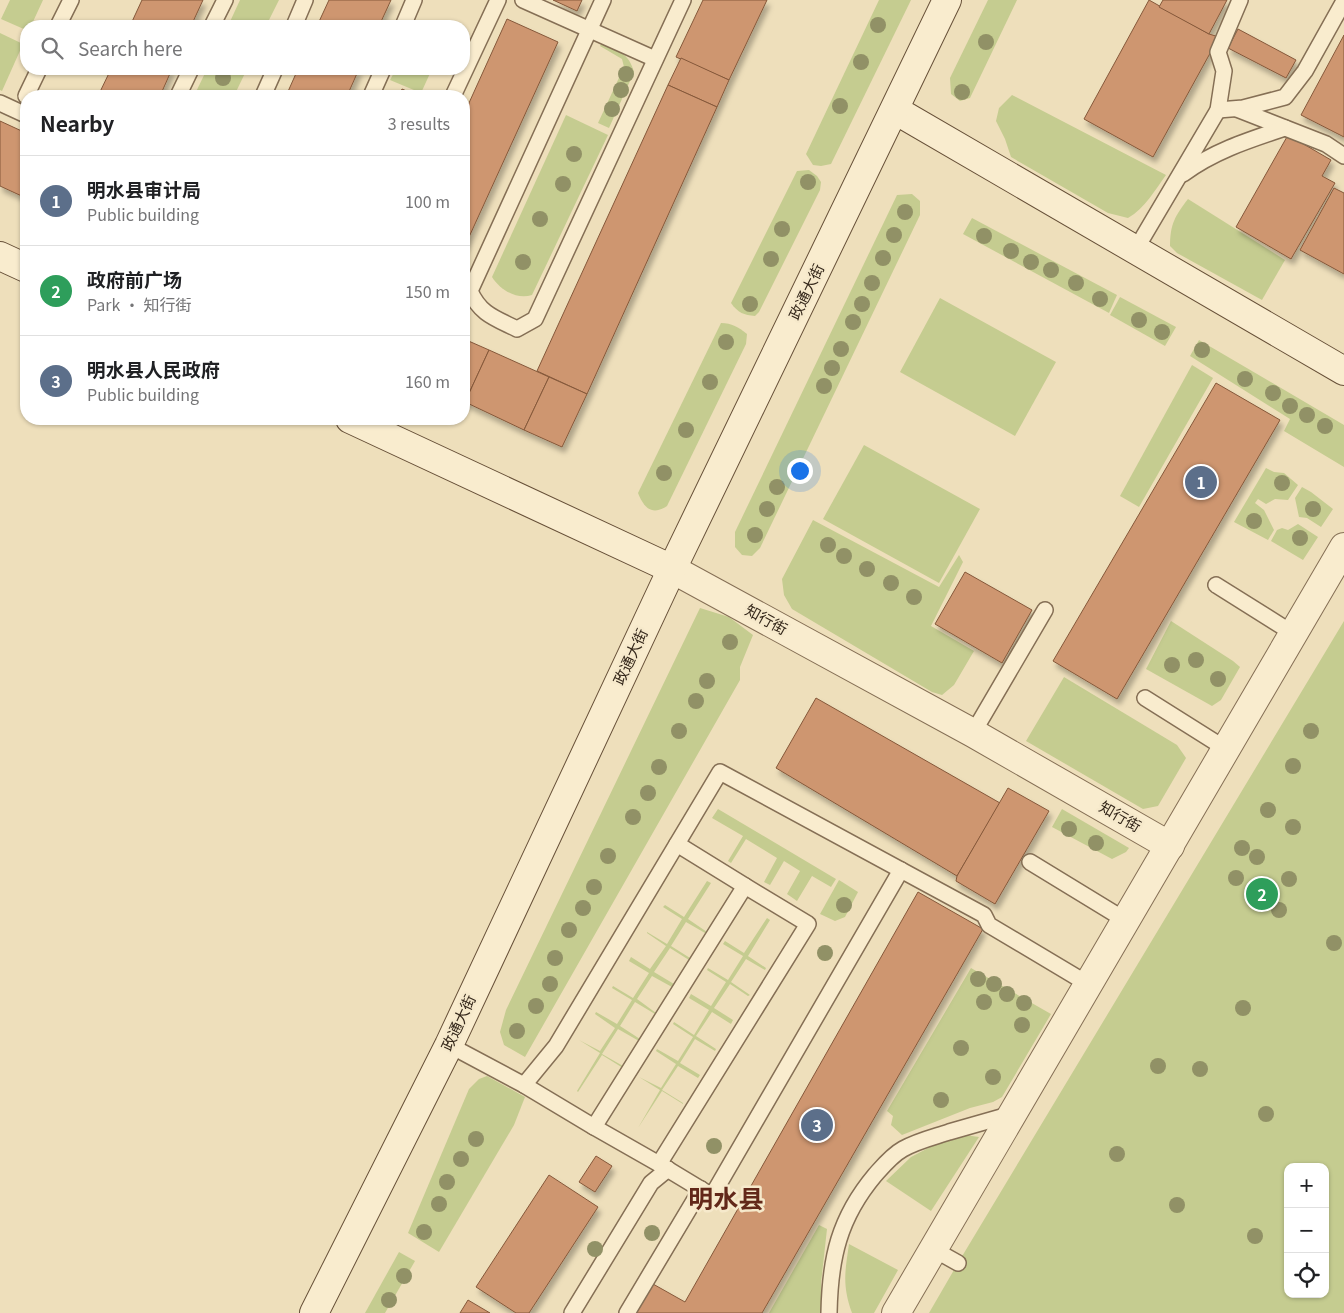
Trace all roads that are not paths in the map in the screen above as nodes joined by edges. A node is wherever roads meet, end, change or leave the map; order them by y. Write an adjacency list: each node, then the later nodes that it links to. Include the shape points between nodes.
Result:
1 (70, 0): 12 (lane)
2 (225, 0): 13 (lane)
3 (306, 0): 14 (lane)
4 (414, 0): 15 (lane)
5 (498, 0): 18 (lane)
6 (524, 0): 16 (lane)
7 (604, 0): 16 (lane)
8 (683, 0): 17 (lane)
9 (947, 0): 31 (street, 政通大街)
10 (1240, 0): 32 (lane, via 1218,52 1224,71)
11 (1344, 1): 30 (lane, via 1305,71 1285,98)
12 (61, 20)
13 (215, 20)
14 (297, 20)
15 (406, 20)
16 (590, 30): 17 (lane); 17 (lane, via 470,291 486,314 517,328 535,319)
17 (655, 59)
18 (470, 60)
19 (36, 75): 24 (lane)
20 (188, 75): 25 (lane)
21 (272, 75): 26 (lane)
22 (380, 75): 27 (lane)
23 (463, 75): 28 (lane)
24 (29, 90)
25 (181, 90)
26 (266, 90)
27 (374, 90)
28 (456, 90)
29 (0, 103): 33 (lane)
30 (1235, 109): 32 (lane); 34 (lane)
31 (895, 110): 37 (street); 43 (street, 政通大街)
32 (1218, 110): 36 (lane)
33 (20, 112)
34 (1285, 128): 35 (lane, via 1326,144); 36 (lane, via 1229,147 1196,164)
35 (1344, 156)
36 (1178, 178): 37 (lane)
37 (1136, 249): 40 (street)
38 (0, 256): 39 (street)
39 (20, 265)
40 (1344, 371)
41 (363, 425): 43 (street, 知行街)
42 (1344, 547): 46 (street)
43 (672, 569): 48 (street, 知行街); 57 (street, 政通大街)
44 (1216, 586): 46 (lane)
45 (1045, 610): 48 (lane)
46 (1294, 634): 49 (street)
47 (1145, 698): 49 (lane)
48 (974, 733): 51 (street, 知行街)
49 (1226, 749): 51 (street)
50 (677, 844): 53 (lane, via 720,772); 54 (lane); 58 (lane, via 556,1046)
51 (1170, 846): 55 (street)
52 (1030, 862): 55 (lane)
53 (902, 870): 56 (lane, via 984,915 989,925); 62 (lane, via 712,1196)
54 (746, 886): 60 (lane); 61 (lane, via 808,924)
55 (1125, 920): 56 (street)
56 (1088, 984): 59 (street)
57 (449, 1045): 58 (lane); 65 (street, 政通大街)
58 (524, 1085): 60 (lane)
59 (1012, 1114): 63 (street); 68 (lane, via 921,1141 901,1150 885,1164 859,1194 841,1230 832,1265)
60 (594, 1127): 61 (lane)
61 (663, 1166): 62 (lane); 66 (lane)
62 (701, 1189): 67 (lane)
63 (933, 1249): 64 (lane); 69 (street)
64 (958, 1263)
65 (314, 1313)
66 (572, 1313)
67 (627, 1313)
68 (829, 1313)
69 (896, 1313)

